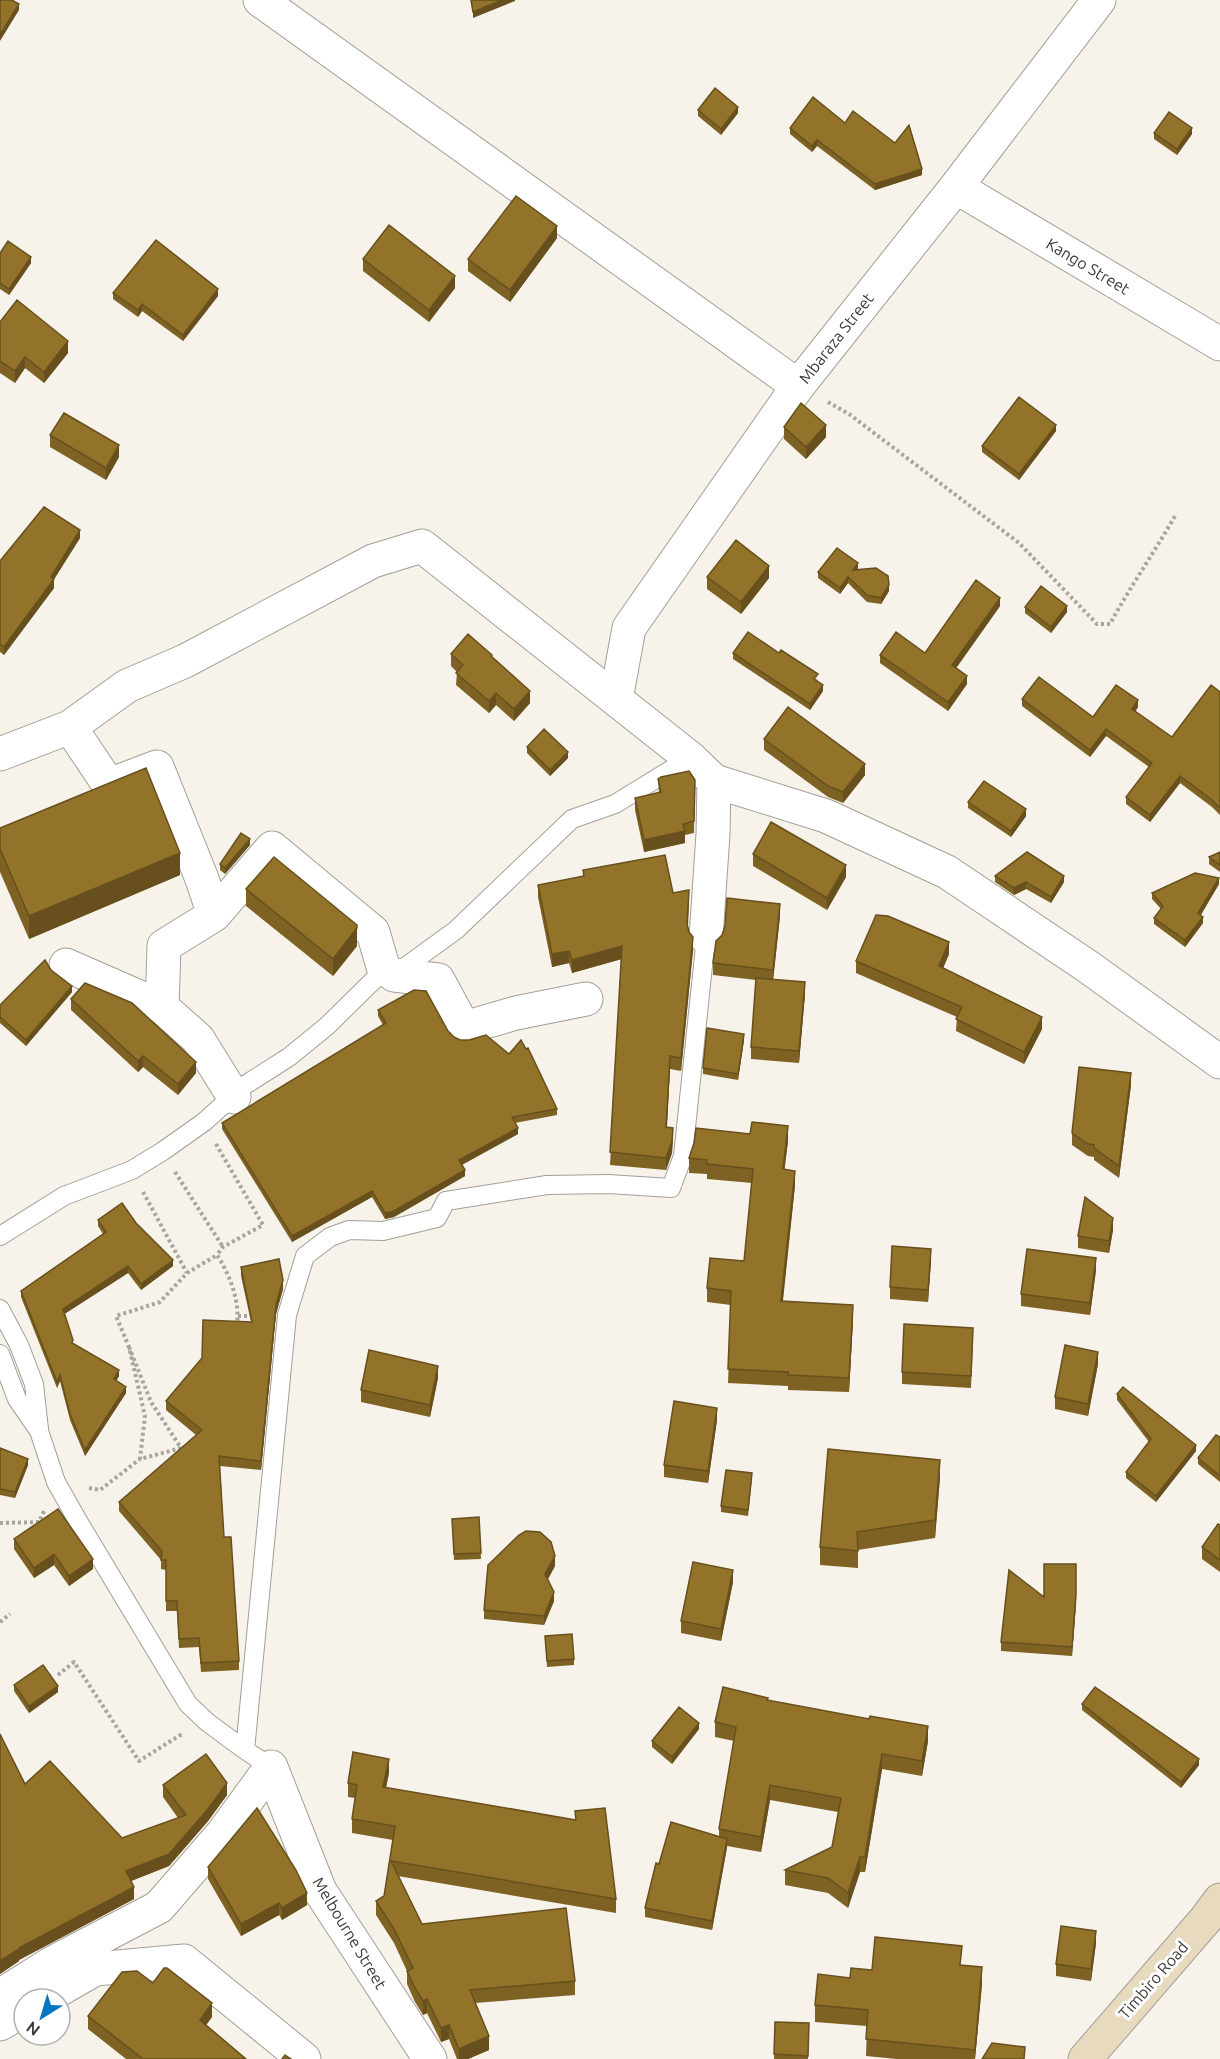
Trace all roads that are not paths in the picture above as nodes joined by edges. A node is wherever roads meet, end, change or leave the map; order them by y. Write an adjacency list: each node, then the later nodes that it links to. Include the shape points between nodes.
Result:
1 (260, 0): 5 (street)
2 (1099, 0): 3 (street, Mbaraza Street)
3 (956, 187): 4 (street, Kango Street); 5 (street, Mbaraza Street)
4 (1220, 344)
5 (798, 386): 6 (street, Mbaraza Street, via 629,628)
6 (616, 699): 7 (street, via 422,546 373,561 185,661 127,686); 9 (street)
7 (70, 727): 8 (street); 11 (street, via 109,785 157,767)
8 (0, 754)
9 (690, 758): 10 (street); 14 (lane, via 615,804 572,819 456,930)
10 (714, 781): 12 (street); 17 (street, via 826,816 947,872 1088,966)
11 (214, 915): 14 (street, via 272,848 373,932); 16 (street, via 164,946)
12 (706, 937): 23 (lane, via 683,1156 671,1188 548,1185 446,1201 437,1218 383,1232 349,1230 330,1237 305,1256 287,1315)
13 (66, 965): 16 (street)
14 (389, 972): 15 (street, via 438,980 464,1028); 18 (lane, via 289,1057 245,1085)
15 (586, 999)
16 (162, 1007): 18 (street, via 198,1038)
17 (1220, 1062)
18 (234, 1097): 19 (lane, via 132,1170 64,1196)
19 (0, 1236)
20 (0, 1309): 22 (lane, via 34,1384)
21 (0, 1354): 22 (lane, via 17,1399)
22 (39, 1431): 23 (lane, via 56,1482 188,1704)
23 (258, 1759): 26 (street, via 224,1833 159,1907 52,1963); 28 (street, Melbourne Street, via 320,1891)
24 (1220, 1900): 29 (main road, Timbiro Road)
25 (64, 1987): 27 (street, via 95,1969 184,1961)
26 (0, 1996)
27 (304, 2059)
28 (430, 2059)
29 (1084, 2059)

